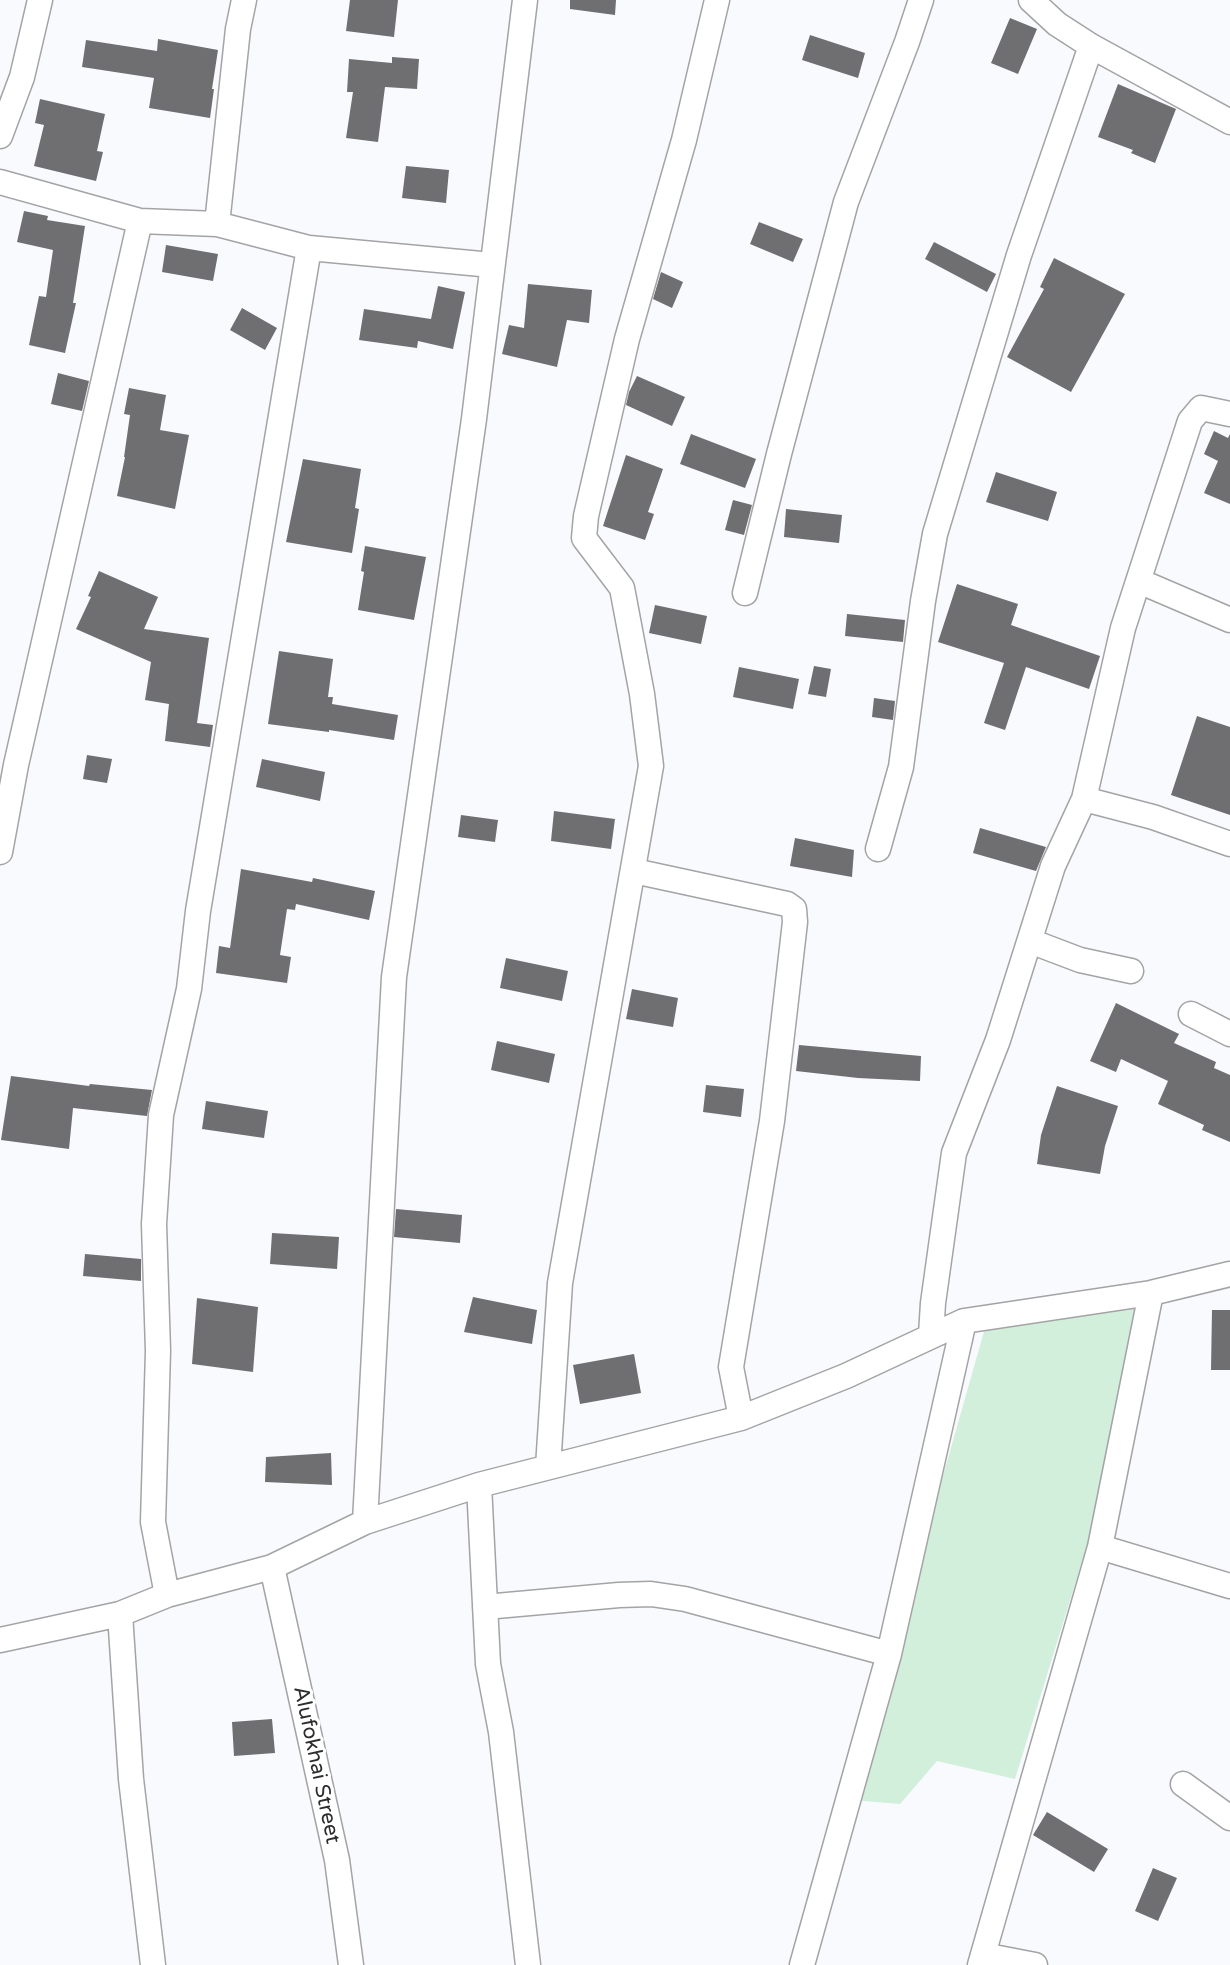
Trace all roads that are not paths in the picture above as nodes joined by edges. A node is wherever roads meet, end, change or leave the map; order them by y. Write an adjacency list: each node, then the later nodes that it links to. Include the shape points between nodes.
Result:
1 (40, 0): 9 (street, via 22,76)
2 (244, 0): 12 (street)
3 (525, 0): 14 (street)
4 (717, 0): 24 (street, via 684,140 627,339 586,516 584,538 622,588 642,694 651,766)
5 (921, 0): 17 (street, via 846,202)
6 (1031, 0): 7 (street)
7 (1090, 46): 8 (street); 22 (street, via 1019,255 934,534 900,767)
8 (1230, 122)
9 (0, 136)
10 (0, 182): 11 (street)
11 (140, 220): 12 (street); 19 (street)
12 (218, 224): 13 (street)
13 (309, 248): 14 (street); 40 (street, via 198,911 189,989 161,1115 154,1224 158,1351 153,1522)
14 (492, 265): 36 (street, via 474,419 394,977)
15 (1230, 414): 16 (street, via 1201,408 1190,421)
16 (1139, 581): 18 (street); 20 (street, via 1123,628)
17 (745, 593)
18 (1230, 620)
19 (8, 763): 23 (street)
20 (1084, 799): 21 (street, via 1153,817); 25 (street, via 1053,866)
21 (1230, 844)
22 (878, 849)
23 (0, 852)
24 (634, 870): 33 (street, via 787,904 794,909 772,1121 731,1367); 34 (street, via 560,1283)
25 (1030, 941): 26 (street, via 1080,960); 32 (street, via 998,1040 954,1153)
26 (1131, 971)
27 (1191, 1014): 28 (street)
28 (1230, 1034)
29 (1230, 1274): 30 (street)
30 (1151, 1293): 31 (street); 37 (street)
31 (964, 1322): 32 (street); 44 (street)
32 (932, 1335): 33 (street, via 846,1376)
33 (741, 1418): 34 (street)
34 (548, 1467): 35 (street)
35 (479, 1485): 36 (street); 41 (street)
36 (364, 1522): 38 (street)
37 (1100, 1546): 39 (street); 47 (street)
38 (272, 1567): 40 (street); 49 (street, Alufokhai Street, via 337,1860)
39 (1230, 1586)
40 (167, 1595): 42 (street)
41 (485, 1607): 44 (street, via 651,1594 685,1599); 50 (street, via 488,1664 501,1732)
42 (120, 1614): 43 (street); 48 (street, via 131,1779)
43 (0, 1640)
44 (889, 1654): 51 (street)
45 (1183, 1784): 46 (street)
46 (1230, 1818)
47 (981, 1960): 52 (street)
48 (153, 1965)
49 (351, 1965)
50 (528, 1965)
51 (802, 1965)
52 (1035, 1965)

